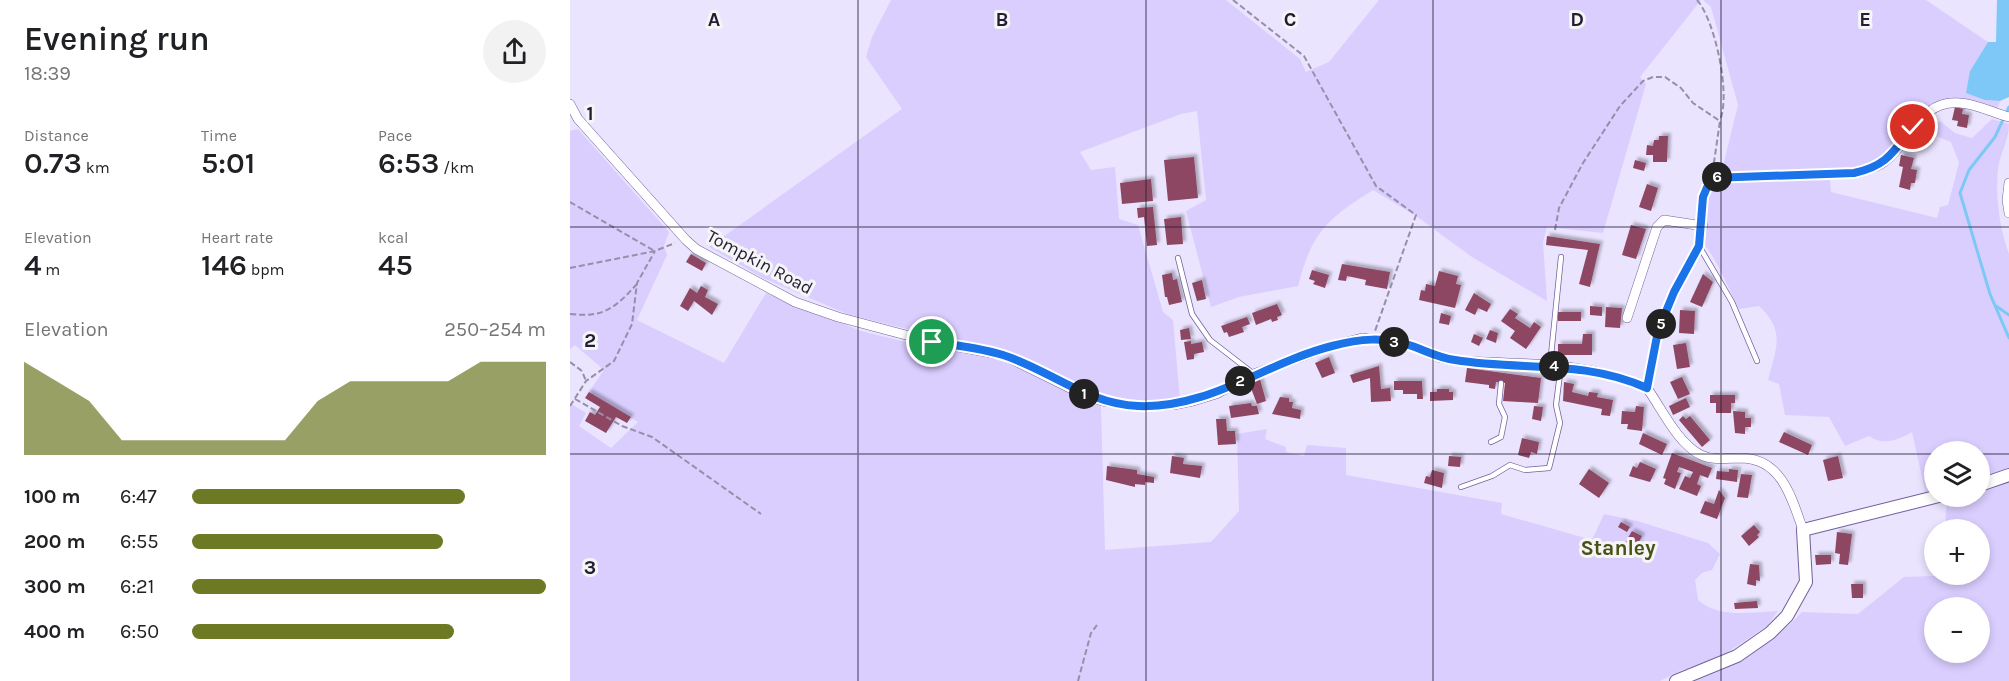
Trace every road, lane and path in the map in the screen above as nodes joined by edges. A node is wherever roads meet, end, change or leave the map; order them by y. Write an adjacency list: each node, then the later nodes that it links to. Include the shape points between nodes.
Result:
1 (1233, 0): 21 (path, via 1304,56 1376,186 1416,215)
2 (1697, 0): 5 (path, via 1718,51 1725,86 1725,109)
3 (570, 104): 12 (street, Tompkin Road, via 578,119)
4 (2009, 117): 6 (street, via 1960,102 1931,109 1885,162 1872,169)
5 (1720, 121): 6 (path); 11 (path, via 1665,77 1643,81 1620,106 1583,164 1559,208)
6 (1711, 178): 10 (street, via 1703,197)
7 (2009, 183): 9 (street)
8 (570, 202): 14 (path)
9 (2009, 213)
10 (1703, 226): 13 (street); 20 (street, via 1664,219 1657,228)
11 (1555, 231)
12 (686, 240): 14 (path); 26 (street, Tompkin Road, via 795,302 932,342 1003,355 1102,401 1137,406 1173,405 1216,394)
13 (1699, 246): 22 (lane, via 1732,302); 29 (street, via 1658,331)
14 (655, 251): 17 (path); 18 (path)
15 (1561, 257): 24 (lane)
16 (1178, 258): 26 (lane, via 1192,314 1210,340)
17 (570, 268)
18 (638, 284): 19 (path, via 618,305 602,314); 27 (path, via 632,324 614,361)
19 (570, 314)
20 (1627, 318)
21 (1374, 338): 24 (street, Tompkin Road, via 1456,361 1502,368); 26 (street, Tompkin Road, via 1328,347)
22 (1757, 361)
23 (570, 362): 27 (path, via 582,371)
24 (1550, 365): 25 (street, Tompkin Road)
25 (1561, 366): 29 (street, Tompkin Road, via 1597,370); 35 (lane, via 1556,405 1560,423 1549,468 1525,470 1510,465)
26 (1254, 374)
27 (586, 381): 30 (path)
28 (1501, 383): 32 (lane, via 1499,404 1505,417 1501,437)
29 (1647, 388): 38 (street, via 1690,448 1714,459 1746,458 1778,474 1789,490)
30 (574, 399): 31 (path); 37 (path, via 651,437)
31 (570, 406)
32 (1491, 442)
33 (2009, 475): 34 (street)
34 (1990, 482)
35 (1461, 487)
36 (1924, 500): 38 (street)
37 (761, 514)
38 (1803, 530): 41 (street, via 1806,582 1787,616 1737,656)
39 (1097, 624): 40 (path)
40 (1078, 681)
41 (1676, 681)

